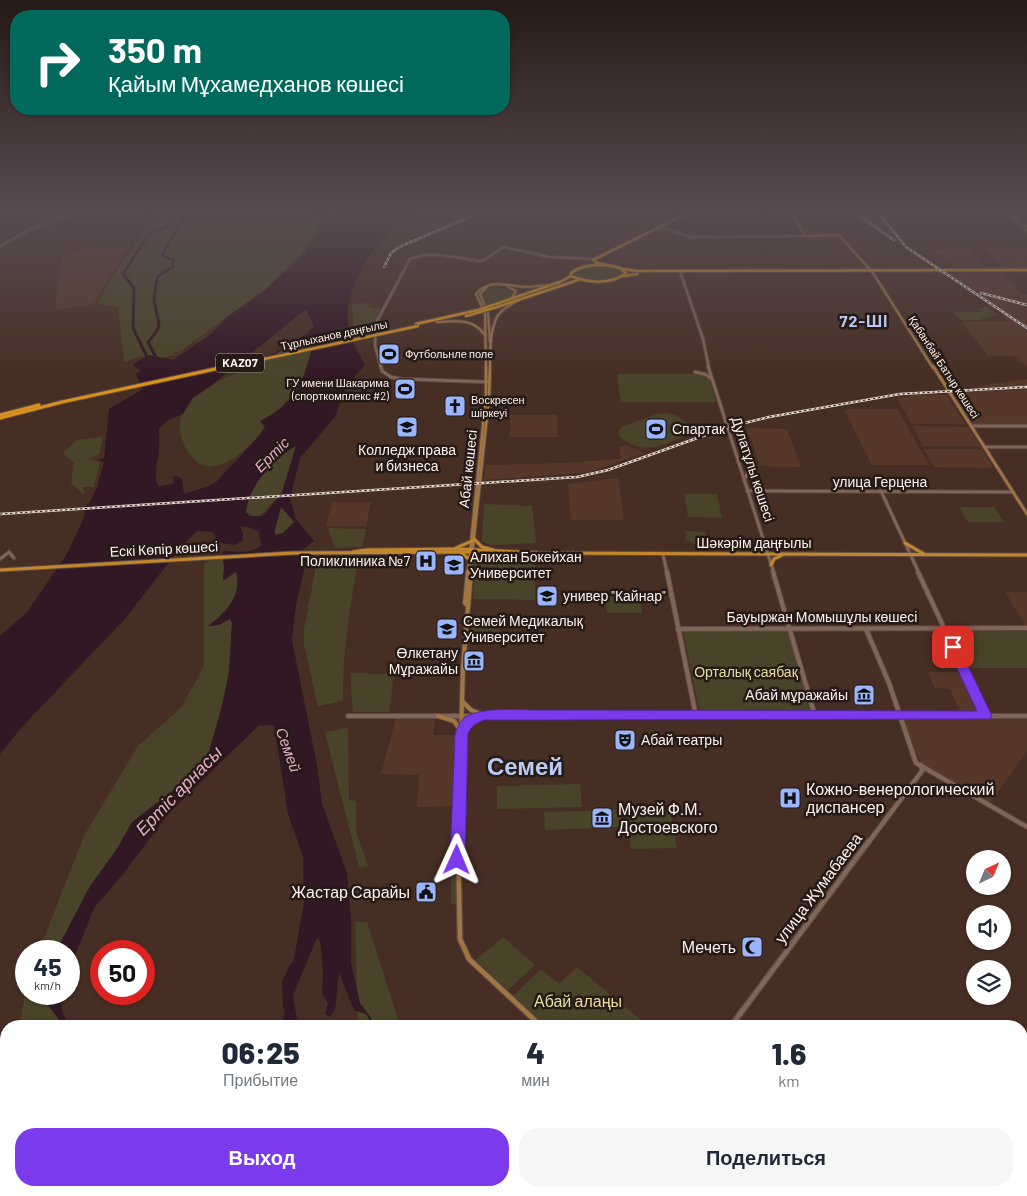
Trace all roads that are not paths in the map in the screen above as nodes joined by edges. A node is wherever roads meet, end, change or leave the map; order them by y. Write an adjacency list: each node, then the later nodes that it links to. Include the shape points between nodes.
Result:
1 (407, 266): 23 (street, via 376,323 375,345 382,371 398,379)
2 (587, 266): 3 (highway); 9 (highway, KAZ07, via 573,270)
3 (608, 266): 5 (highway)
4 (866, 266): 8 (main road, Қабанбай Батыр көшесі)
5 (623, 269): 7 (highway); 10 (highway)
6 (1027, 271): 8 (highway)
7 (680, 272): 8 (highway); 10 (highway); 22 (street, Дулатұлы көшесі)
8 (872, 272): 26 (main road, Қабанбай Батыр көшесі)
9 (571, 276): 11 (highway, KAZ07); 12 (highway, Тұрлыханов даңғылы / KAZ07)
10 (624, 276): 11 (highway, KAZ07)
11 (581, 280): 13 (highway, Тұрлыханов даңғылы / KAZ07)
12 (560, 282): 14 (highway, Тұрлыханов даңғылы / KAZ07); 19 (main road, Абай көшесі, via 538,286 495,284 482,287 476,294 485,313)
13 (520, 300): 16 (highway, Тұрлыханов даңғылы / KAZ07, bridge); 20 (main road, via 497,316)
14 (504, 302): 15 (highway, Тұрлыханов даңғылы / KAZ07); 20 (main road, via 516,291 510,287 492,286 480,291 488,313)
15 (492, 305): 16 (highway, Тұрлыханов даңғылы / KAZ07, bridge)
16 (479, 311): 17 (highway, Тұрлыханов даңғылы / KAZ07); 18 (highway, Тұрлыханов даңғылы / KAZ07)
17 (437, 322): 18 (highway, Тұрлыханов даңғылы / KAZ07); 19 (main road, via 471,323 483,330)
18 (417, 325): 24 (highway, Тұрлыханов даңғылы / KAZ07, bridge)
19 (485, 337): 23 (main road, Абай көшесі)
20 (490, 343): 23 (main road, Абай көшесі)
21 (695, 372): 22 (street)
22 (712, 379): 31 (street, Дулатұлы көшесі)
23 (488, 382): 36 (main road, Абай көшесі, via 482,481)
24 (62, 401): 25 (highway, Тұрлыханов даңғылы / KAZ07); 25 (highway, Тұрлыханов даңғылы / KAZ07)
25 (0, 415)
26 (971, 426): 27 (street); 28 (main road, Қабанбай Батыр көшесі)
27 (1027, 426)
28 (984, 447): 29 (street); 34 (main road, Қабанбай Батыр көшесі)
29 (1027, 447)
30 (754, 469): 31 (street)
31 (744, 480): 32 (street, Дулатұлы көшесі)
32 (747, 491): 33 (street, улица Герцена); 46 (street, Дулатұлы көшесі)
33 (881, 491): 34 (street, улица Герцена); 37 (street)
34 (1013, 492): 35 (main road, Қабанбай Батыр көшесі)
35 (1027, 514)
36 (473, 540): 38 (main road); 39 (main road, Абай көшесі); 44 (main road, via 482,547)
37 (906, 545): 48 (main road, via 904,552); 49 (street); 50 (main road)
38 (452, 549): 39 (main road, Шәкәрім даңғылы); 41 (main road, Шәкәрім даңғылы)
39 (471, 551): 42 (main road, Шәкәрім даңғылы); 43 (main road, Шәкәрім даңғылы); 54 (main road, Абай көшесі)
40 (330, 552): 41 (main road, Шәкәрім даңғылы); 56 (main road, Ескі Көпір көшесі)
41 (353, 552): 42 (main road, Шәкәрім даңғылы)
42 (460, 552): 54 (main road)
43 (488, 552): 44 (main road, Шәкәрім даңғылы); 54 (main road)
44 (500, 552): 45 (main road, Шәкәрім даңғылы)
45 (663, 554): 46 (main road, Шәкәрім даңғылы); 60 (street)
46 (768, 554): 47 (main road, Шәкәрім даңғылы); 55 (street, Дулатұлы көшесі)
47 (784, 555): 48 (main road, Шәкәрім даңғылы); 55 (main road, via 774,559)
48 (898, 555): 49 (main road, Шәкәрім даңғылы)
49 (911, 555): 50 (main road, Шәкәрім даңғылы); 58 (street)
50 (931, 555): 51 (main road, Шәкәрім даңғылы)
51 (1027, 555)
52 (14, 558): 53 (street, via 9,552)
53 (0, 559)
54 (471, 560): 62 (main road, Абай көшесі)
55 (771, 565): 57 (street, Дулатұлы көшесі)
56 (0, 570)
57 (789, 628): 60 (street, Бауыржан Момышұлы көшесі); 61 (street, Бауыржан Момышұлы көшесі); 68 (street, Дулатұлы көшесі)
58 (944, 628): 59 (street, Бауыржан Момышұлы көшесі); 61 (street, Бауыржан Момышұлы көшесі); 70 (street)
59 (1027, 628)
60 (678, 629): 67 (street)
61 (866, 629): 69 (street)
62 (462, 701): 65 (main road, Абай көшесі); 66 (main road)
63 (348, 716): 64 (street)
64 (438, 716): 65 (street); 72 (main road, via 454,721)
65 (462, 716): 66 (street); 72 (main road, Абай көшесі)
66 (484, 716): 67 (street); 72 (main road, via 468,722)
67 (696, 716): 68 (street)
68 (815, 716): 69 (street)
69 (900, 716): 70 (street); 73 (street, via 916,763)
70 (986, 716): 71 (street)
71 (1027, 716)
72 (462, 734): 75 (main road, Абай көшесі, via 457,860 460,939 469,959)
73 (921, 765): 74 (street); 76 (street, улица Жумабаева, via 922,771)
74 (1027, 827)
75 (534, 1020)
76 (735, 1020)

